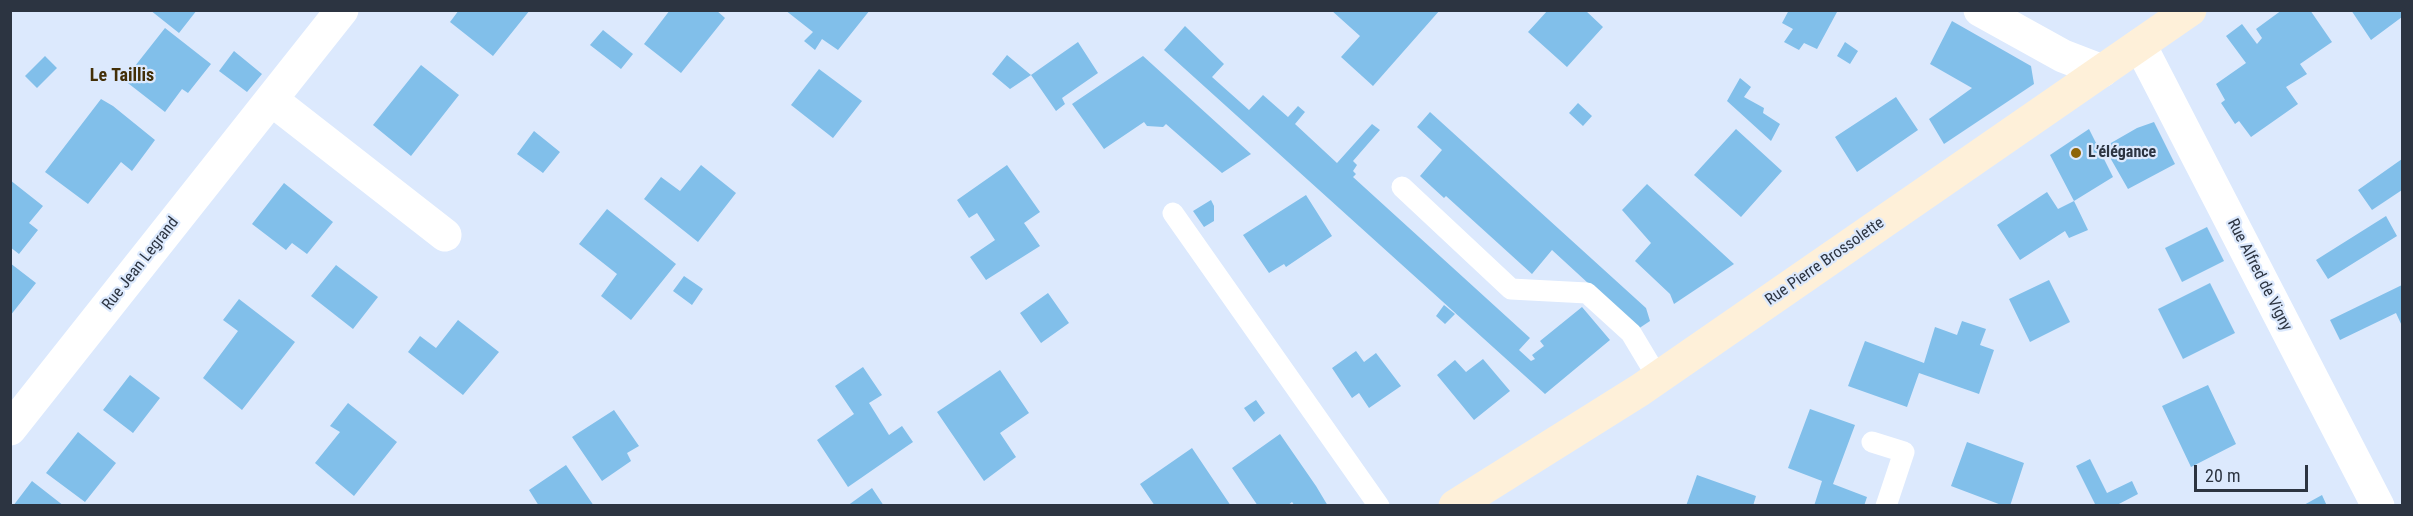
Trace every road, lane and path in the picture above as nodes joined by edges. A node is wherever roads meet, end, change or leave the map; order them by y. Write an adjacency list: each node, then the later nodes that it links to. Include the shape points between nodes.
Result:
1 (342, 10): 6 (street, Rue Jean Legrand)
2 (1980, 10): 5 (street, via 2063,56)
3 (2190, 10): 4 (street, Rue Pierre Brossolette)
4 (2140, 45): 5 (street, Rue Pierre Brossolette); 16 (street, Rue Alfred de Vigny)
5 (2102, 71): 10 (street, Rue Pierre Brossolette)
6 (272, 99): 9 (street); 11 (street, Rue Jean Legrand)
7 (1402, 187): 10 (lane, via 1511,289 1587,293 1631,333)
8 (1173, 213): 13 (lane)
9 (445, 235)
10 (1658, 378): 14 (street, Rue Pierre Brossolette)
11 (10, 429)
12 (1872, 442): 15 (lane, via 1904,452)
13 (1379, 506)
14 (1455, 506)
15 (1886, 506)
16 (2378, 506)

